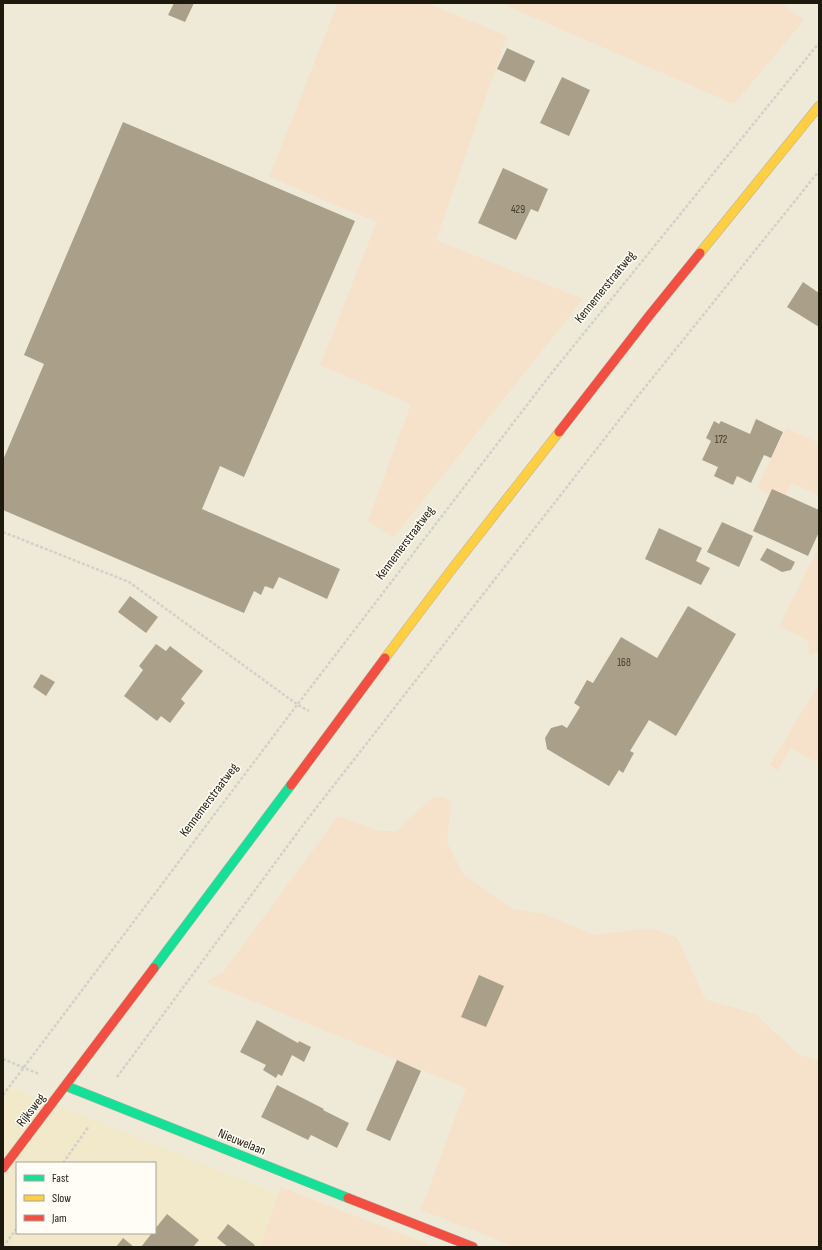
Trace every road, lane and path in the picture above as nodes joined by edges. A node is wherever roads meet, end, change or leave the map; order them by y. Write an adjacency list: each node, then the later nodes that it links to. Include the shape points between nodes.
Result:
1 (819, 42): 5 (path, Kennemerstraatweg, via 550,375)
2 (819, 106): 6 (main road, via 639,329 452,568)
3 (819, 171): 11 (path, via 633,402 306,821)
4 (3, 532): 5 (path, via 129,582)
5 (298, 705): 6 (path); 8 (path, Kennemerstraatweg)
6 (335, 726): 9 (main road)
7 (3, 1059): 8 (path)
8 (24, 1067): 9 (path); 10 (path)
9 (66, 1086): 11 (main road, Nieuwelaan); 13 (main road, Rijksweg)
10 (3, 1095)
11 (100, 1100): 12 (path, via 88,1129); 16 (main road, Nieuwelaan)
12 (64, 1162)
13 (3, 1168)
14 (16, 1229): 15 (path)
15 (3, 1247)
16 (473, 1247)

